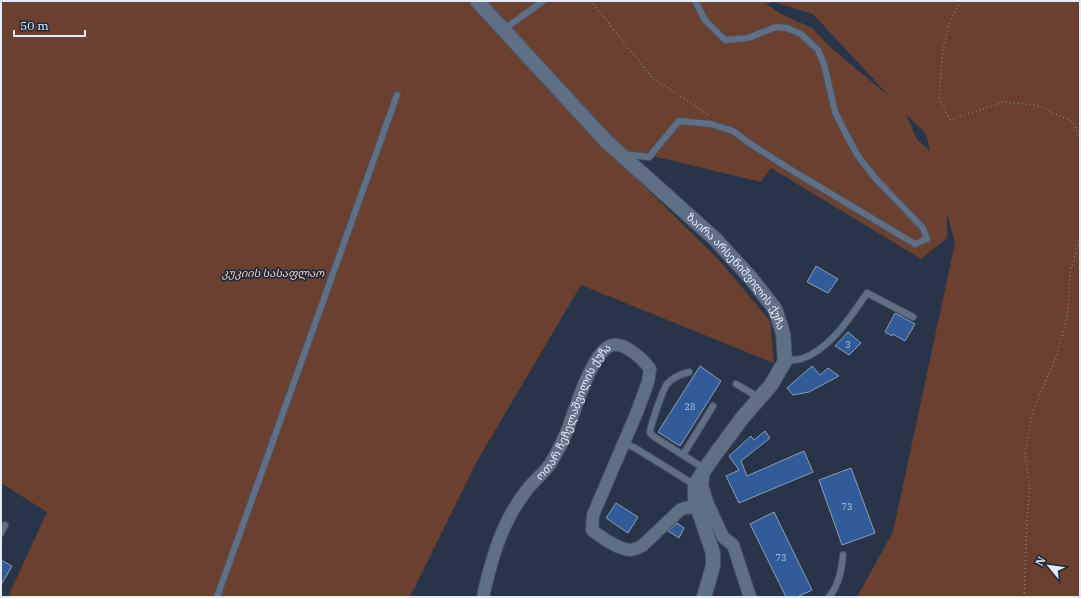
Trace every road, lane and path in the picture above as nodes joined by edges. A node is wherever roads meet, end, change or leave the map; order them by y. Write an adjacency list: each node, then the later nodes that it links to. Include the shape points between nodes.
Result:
1 (477, 1): 6 (street, ზაირა არსენიშვილის ქუჩა)
2 (543, 1): 6 (lane)
3 (591, 1): 8 (path, via 654,80)
4 (695, 1): 10 (lane, via 705,20 725,40 748,38 776,27 787,28 801,34 818,50 824,64 835,112 858,156 875,178 923,228 927,239 915,244 733,131 711,124 679,121 649,157)
5 (959, 1): 9 (path, via 950,21 943,49 939,99 950,120 1003,102 1036,105 1073,122)
6 (503, 30): 10 (street, ზაირა არსენიშვილის ქუჩა)
7 (397, 95): 26 (lane)
8 (714, 119)
9 (1080, 139)
10 (620, 153): 13 (street, ზაირა არსენიშვილის ქუჩა, via 716,239 750,277 775,309 783,333)
11 (1080, 195): 31 (path, via 1080,238 1070,273 1068,313 1057,354 1032,414 1025,454 1030,486)
12 (913, 317): 13 (lane, via 867,292 842,327 826,343 801,359)
13 (785, 361): 16 (street)
14 (690, 372): 19 (lane, via 673,378 666,386 650,429 653,436)
15 (736, 384): 16 (lane)
16 (760, 398): 20 (street)
17 (713, 406): 19 (lane)
18 (624, 443): 21 (lane); 22 (street, ოთარ ჩეჩელაშვილის ქუჩა, via 593,515 592,530 605,540 629,550 642,546 680,510); 27 (street, ოთარ ჩეჩელაშვილის ქუჩა, via 648,382 650,369 644,360 618,344 608,346 598,357 552,462 526,491 506,524 488,573)
19 (683, 455): 20 (lane)
20 (705, 469): 21 (street); 22 (street)
21 (695, 486): 22 (street, via 695,500)
22 (702, 504): 28 (street, via 713,553 713,566); 29 (street, via 723,537 733,545)
23 (5, 525): 24 (lane)
24 (1, 533)
25 (843, 555): 30 (lane, via 838,579)
26 (217, 597)
27 (483, 597)
28 (704, 597)
29 (750, 597)
30 (829, 597)
31 (1024, 597)

